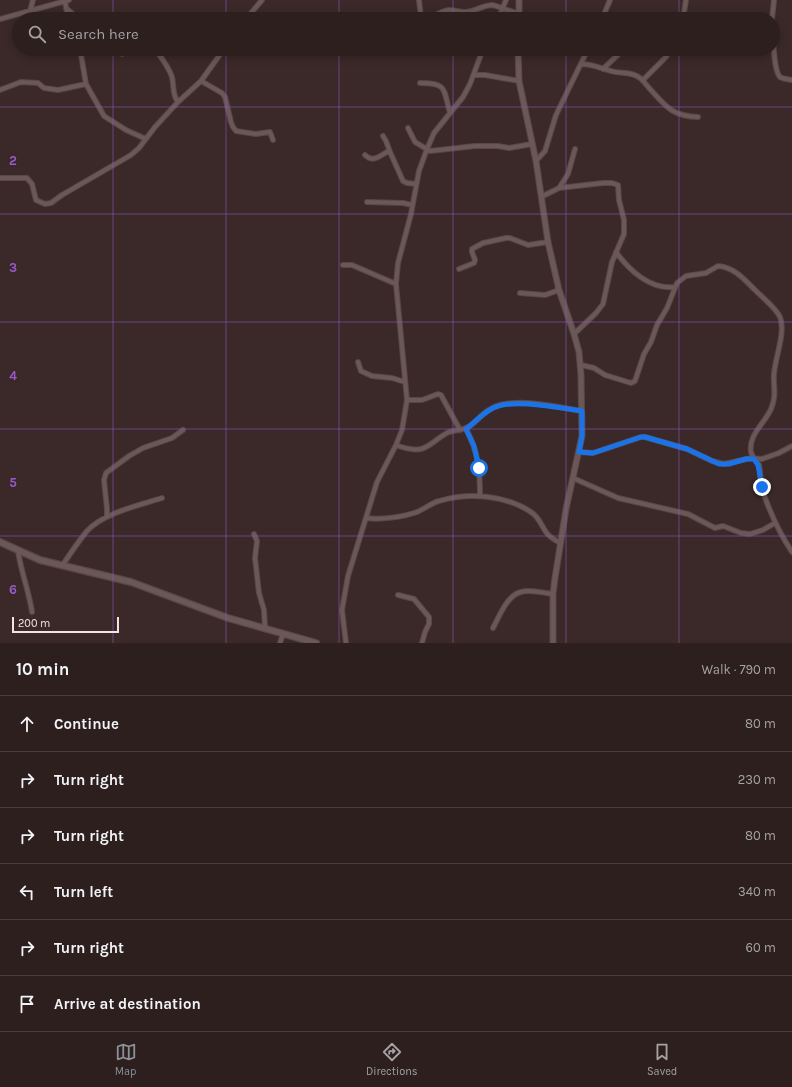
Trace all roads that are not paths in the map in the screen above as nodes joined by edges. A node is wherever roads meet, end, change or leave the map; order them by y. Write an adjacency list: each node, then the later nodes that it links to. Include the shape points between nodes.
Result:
1 (33, 0): 12 (street)
2 (262, 0): 16 (street)
3 (419, 0): 17 (street)
4 (506, 0): 11 (street)
5 (519, 0): 23 (street)
6 (610, 0): 24 (street)
7 (686, 0): 25 (street)
8 (774, 0): 26 (street)
9 (67, 1): 10 (street); 12 (street)
10 (66, 8): 14 (street); 15 (street)
11 (502, 9): 20 (street, via 486,5); 21 (street); 22 (street)
12 (30, 11): 13 (street)
13 (26, 12)
14 (67, 12)
15 (71, 12)
16 (252, 12)
17 (420, 12)
18 (443, 12): 19 (street)
19 (465, 12)
20 (465, 12)
21 (501, 12)
22 (508, 12)
23 (519, 12)
24 (605, 12)
25 (685, 12)
26 (773, 12)
27 (12, 16): 28 (street)
28 (0, 19)
29 (81, 56): 46 (street)
30 (160, 56): 48 (street, via 172,76 175,98)
31 (219, 56): 43 (street)
32 (481, 56): 40 (street)
33 (518, 56): 44 (street)
34 (585, 56): 38 (street)
35 (617, 56): 39 (street)
36 (667, 56): 41 (street)
37 (775, 56): 42 (street, via 778,75 783,79)
38 (581, 64): 39 (street); 60 (street, via 556,115 545,151)
39 (603, 69): 41 (street, via 634,74)
40 (474, 75): 44 (street); 49 (street, via 463,97)
41 (643, 80): 50 (street, via 670,110 684,117)
42 (792, 80)
43 (201, 81): 48 (street); 54 (street, via 225,97 236,131 256,134 270,132)
44 (519, 81): 55 (street)
45 (420, 83): 49 (street, via 441,86)
46 (86, 84): 47 (street, via 58,90 44,88 38,83 21,82); 53 (street, via 104,116)
47 (0, 90)
48 (178, 102): 53 (street)
49 (450, 113): 56 (street, via 434,133)
50 (698, 117)
51 (408, 128): 56 (street, via 415,142)
52 (383, 136): 58 (street)
53 (146, 139): 61 (street, via 131,155 51,203 45,204 36,200 32,184 27,178)
54 (273, 140)
55 (532, 144): 56 (street, via 509,148 474,146 432,151); 60 (street)
56 (427, 149): 62 (street)
57 (575, 149): 63 (street, via 568,174)
58 (390, 152): 59 (street, via 371,160); 62 (street, via 403,181)
59 (365, 155)
60 (536, 161): 64 (street)
61 (0, 178)
62 (416, 184): 66 (street)
63 (560, 188): 64 (street); 68 (street, via 603,183 618,185 625,227)
64 (541, 197): 67 (street)
65 (367, 202): 66 (street)
66 (412, 205): 73 (street, via 398,263)
67 (548, 242): 72 (street, via 528,245 506,238 483,243 472,249 474,262); 76 (street)
68 (616, 252): 69 (street); 70 (street)
69 (622, 260): 70 (street); 75 (street, via 637,275)
70 (612, 262): 79 (street, via 602,304)
71 (343, 264): 73 (street, via 352,265)
72 (459, 270)
73 (396, 284): 82 (street)
74 (675, 287): 75 (street); 78 (street); 91 (street, via 686,276 702,274 723,266 741,276 780,317 782,329 774,374 775,399 771,410 754,435 751,452)
75 (669, 288): 78 (street)
76 (559, 290): 77 (street, via 545,295); 79 (street)
77 (520, 293)
78 (673, 294): 81 (street, via 644,354 636,382 631,383 605,375 594,368)
79 (574, 334): 81 (street)
80 (358, 362): 82 (street, via 361,370 372,376)
81 (581, 365): 84 (street)
82 (405, 382): 83 (street)
83 (407, 400): 87 (street, via 422,400 441,394); 88 (street, via 402,430)
84 (582, 411): 85 (street, via 541,405 501,405 492,408); 90 (street)
85 (466, 429): 87 (street); 93 (street, via 477,456)
86 (183, 430): 95 (street, via 172,438 129,456 106,473 104,480)
87 (460, 430): 88 (street, via 448,432 426,448)
88 (396, 446): 96 (street, via 377,482)
89 (792, 446): 91 (street, via 762,459)
90 (579, 452): 91 (street, via 593,453 645,437 687,449 719,464); 92 (street)
91 (754, 459): 97 (street)
92 (573, 478): 97 (street, via 618,498 688,514 715,528 723,526 750,534); 100 (street)
93 (480, 496): 96 (street, via 438,501 406,515 380,519); 100 (street, via 510,503 531,512 546,533)
94 (162, 498): 95 (street)
95 (107, 517): 104 (street, via 88,530)
96 (366, 518): 113 (street, via 344,597 342,610)
97 (775, 523): 101 (street)
98 (254, 534): 108 (street, via 257,541 256,563)
99 (0, 542): 102 (main road)
100 (560, 543): 105 (street)
101 (790, 546): 103 (street)
102 (18, 551): 104 (main road); 107 (street)
103 (792, 552)
104 (62, 566): 108 (main road, via 131,582 228,618)
105 (553, 594): 109 (street, via 520,592 512,597); 115 (street)
106 (398, 595): 114 (street, via 414,599 429,617)
107 (32, 612)
108 (265, 627): 110 (main road)
109 (493, 628)
110 (283, 634): 111 (street); 112 (main road)
111 (280, 643)
112 (316, 643)
113 (346, 643)
114 (422, 643)
115 (554, 643)

